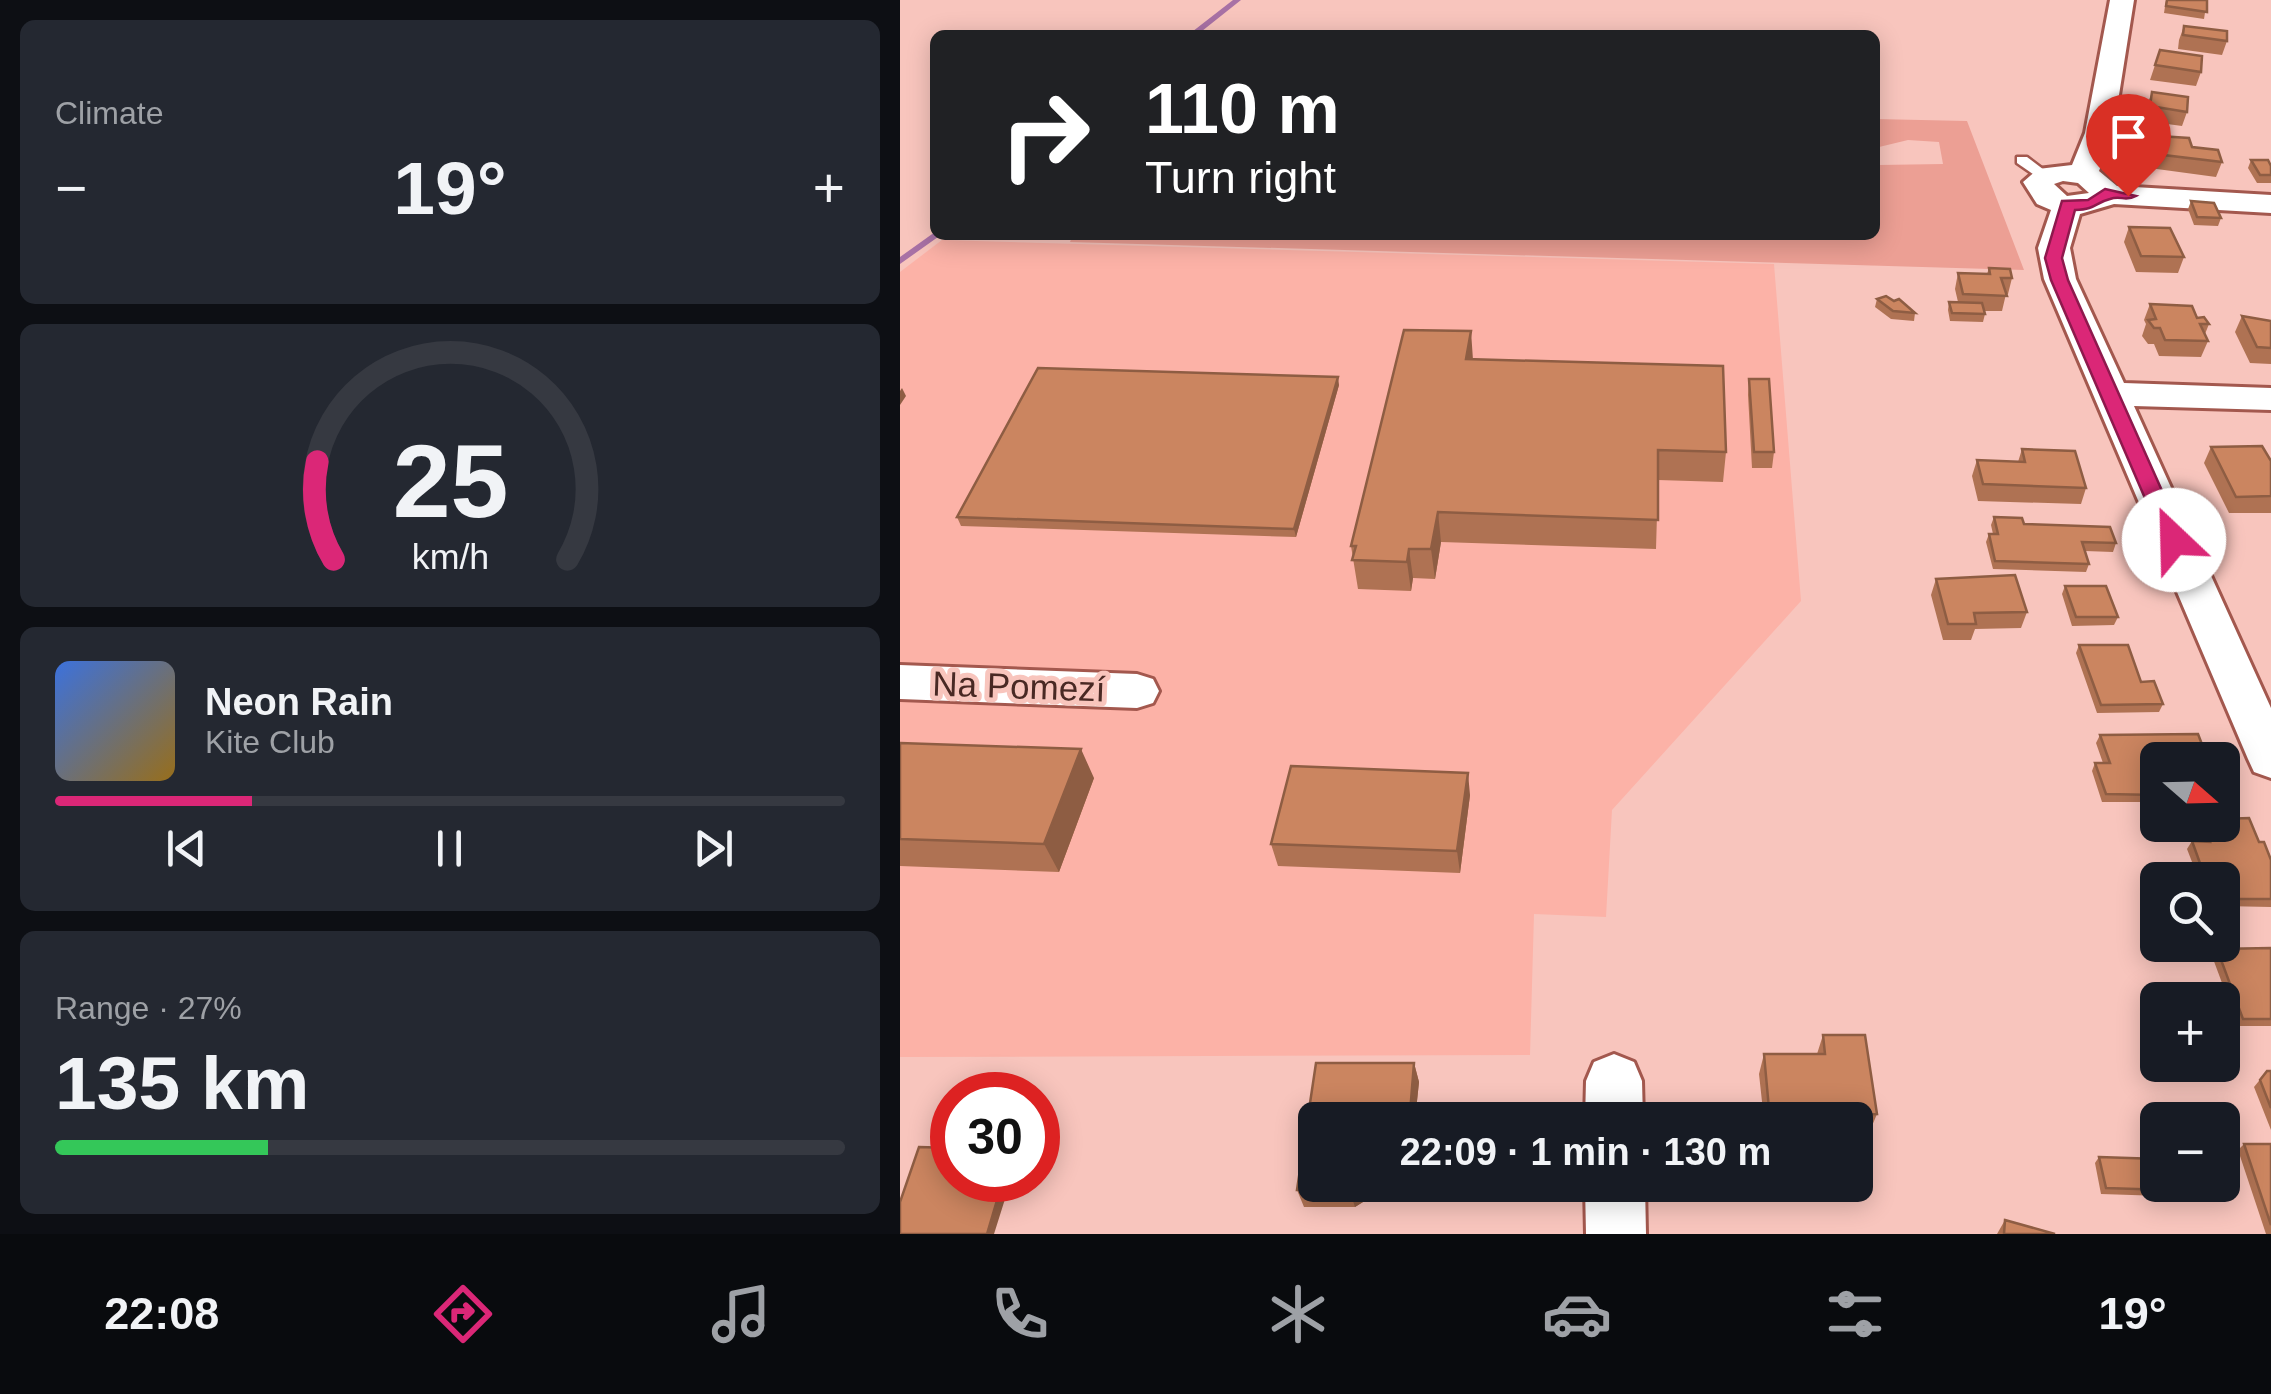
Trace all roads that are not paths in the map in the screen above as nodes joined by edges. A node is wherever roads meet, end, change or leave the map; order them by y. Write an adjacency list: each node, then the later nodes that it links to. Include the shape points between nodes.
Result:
1 (2122, 0): 2 (street, via 2099,133)
2 (2065, 182): 3 (street); 4 (street, via 2054,258)
3 (2271, 204)
4 (2108, 394): 5 (street); 8 (street)
5 (2271, 400)
6 (900, 682): 7 (street, Na Pomezí)
7 (1137, 691)
8 (2271, 759)
9 (1615, 1202): 10 (street)
10 (1616, 1234)

